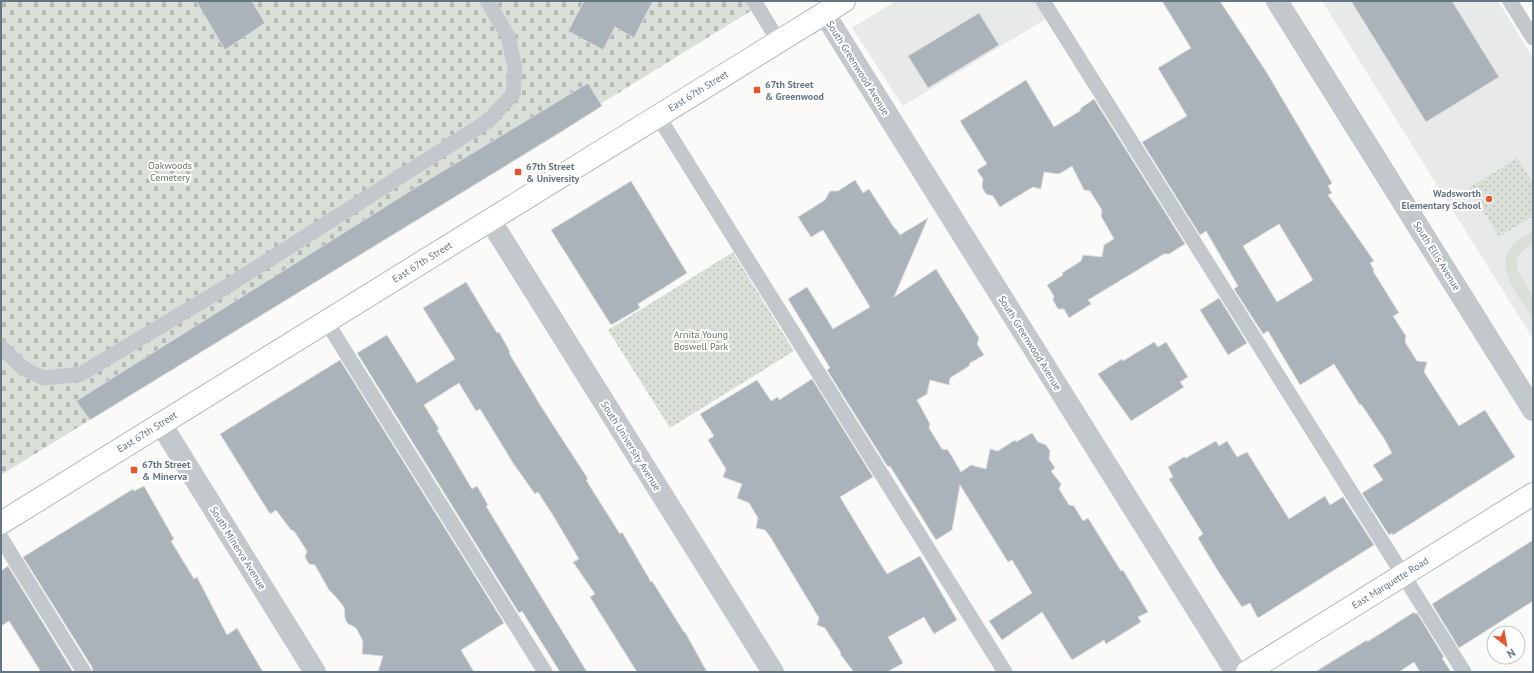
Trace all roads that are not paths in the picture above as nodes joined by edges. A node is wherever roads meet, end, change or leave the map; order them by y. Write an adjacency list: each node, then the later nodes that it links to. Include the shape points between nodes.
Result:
1 (487, 1): 13 (lane, via 508,36 515,68 513,94 488,122 226,287 81,374 44,378 24,369)
2 (754, 1): 9 (lane)
3 (844, 1): 7 (street, East 67th Street)
4 (1044, 1): 19 (lane)
5 (1277, 1): 14 (street, South Ellis Avenue)
6 (1510, 1): 8 (lane)
7 (824, 13): 9 (street, East 67th Street); 25 (street, South Greenwood Avenue)
8 (1533, 38)
9 (779, 42): 10 (street, East 67th Street)
10 (658, 116): 11 (street, East 67th Street); 24 (lane)
11 (490, 220): 12 (street, East 67th Street); 23 (street, South University Avenue)
12 (326, 321): 15 (street, East 67th Street); 22 (lane)
13 (1, 347)
14 (1533, 410)
15 (160, 424): 17 (street, East 67th Street); 21 (street, South Minerva Avenue)
16 (1533, 494): 19 (street, East Marquette Road)
17 (1, 523)
18 (1, 538): 20 (lane)
19 (1403, 575): 26 (street, East Marquette Road); 27 (lane)
20 (84, 672)
21 (315, 672)
22 (545, 672)
23 (773, 672)
24 (1005, 672)
25 (1236, 672)
26 (1247, 672)
27 (1464, 672)

